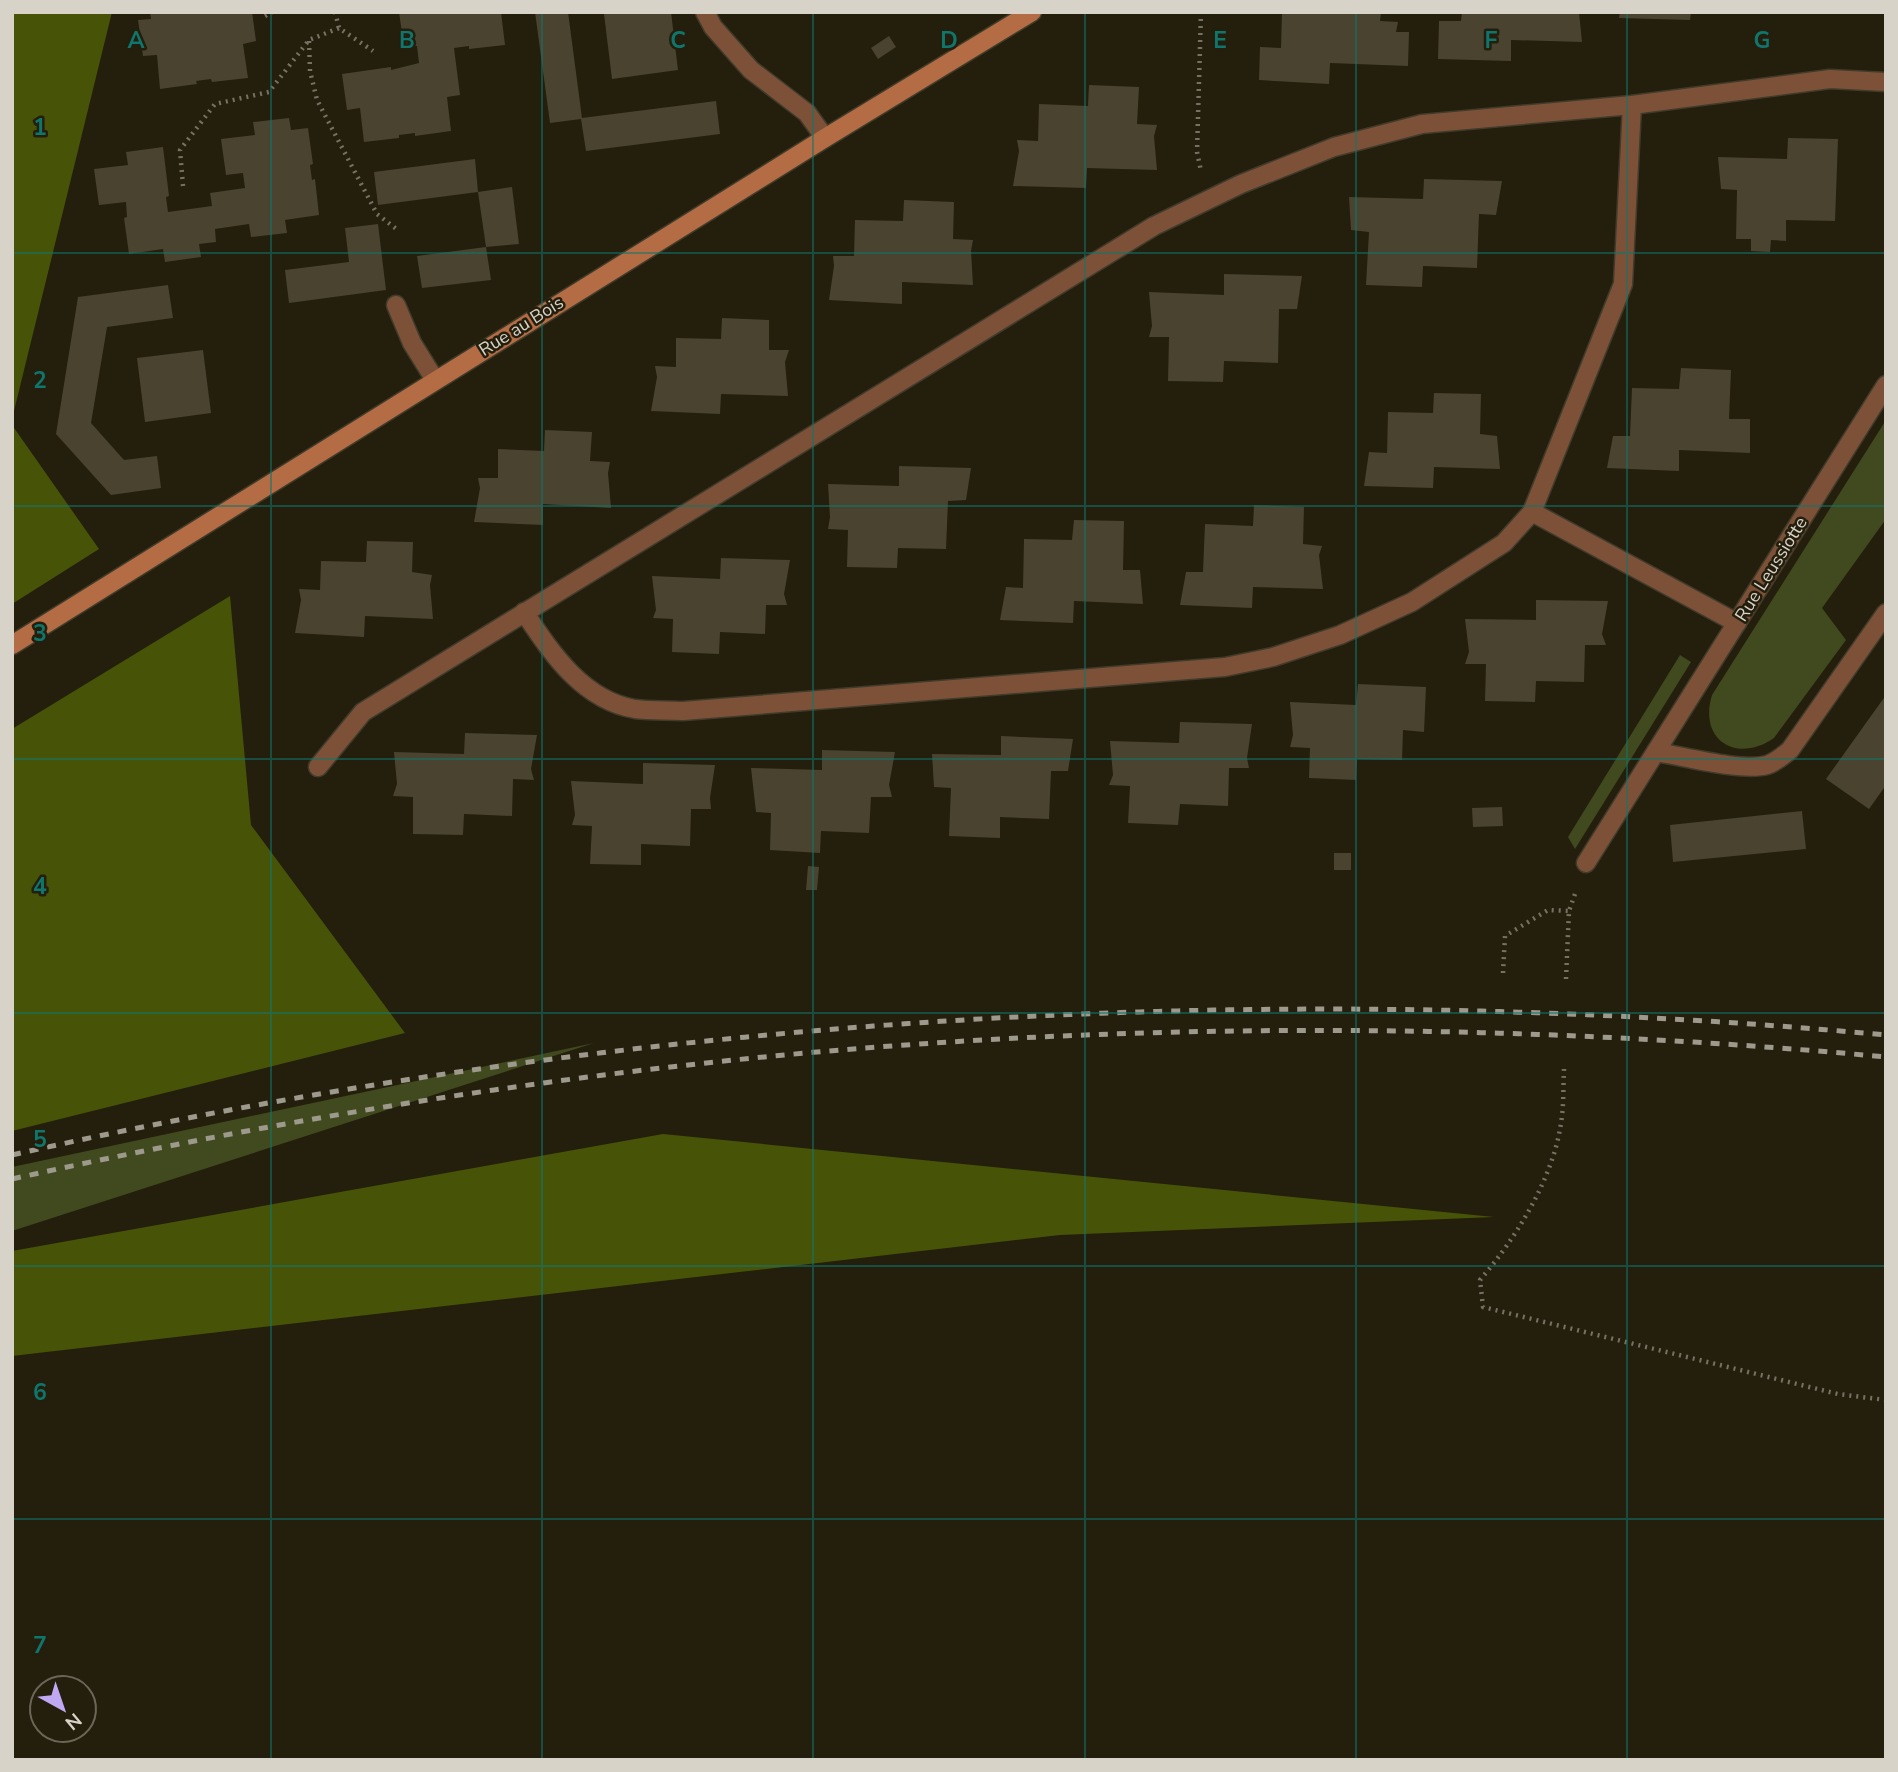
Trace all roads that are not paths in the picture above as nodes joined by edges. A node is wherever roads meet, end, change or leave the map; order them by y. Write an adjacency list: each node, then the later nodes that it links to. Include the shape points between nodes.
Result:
1 (705, 12): 5 (street, via 751,70 807,113)
2 (1032, 12): 5 (main road, Rue au Bois)
3 (1886, 82): 4 (street, via 1830,79)
4 (1632, 105): 9 (street, via 1623,284); 10 (street, via 1422,124 1334,147 1208,200 1142,233)
5 (825, 138): 7 (main road, Rue au Bois)
6 (396, 306): 7 (street)
7 (435, 380): 13 (main road, Rue au Bois)
8 (1886, 385): 12 (street, Rue Leussiotte)
9 (1532, 512): 10 (street, via 1504,543 1412,602 1340,635 1225,667 683,710 636,709 602,698 581,682 552,653); 12 (street)
10 (524, 612): 15 (street, via 363,712)
11 (1886, 613): 14 (street, via 1782,757 1765,766 1735,765)
12 (1737, 623): 14 (street, Rue Leussiotte)
13 (12, 645)
14 (1656, 752): 16 (street, Rue Leussiotte)
15 (318, 767)
16 (1586, 863)

